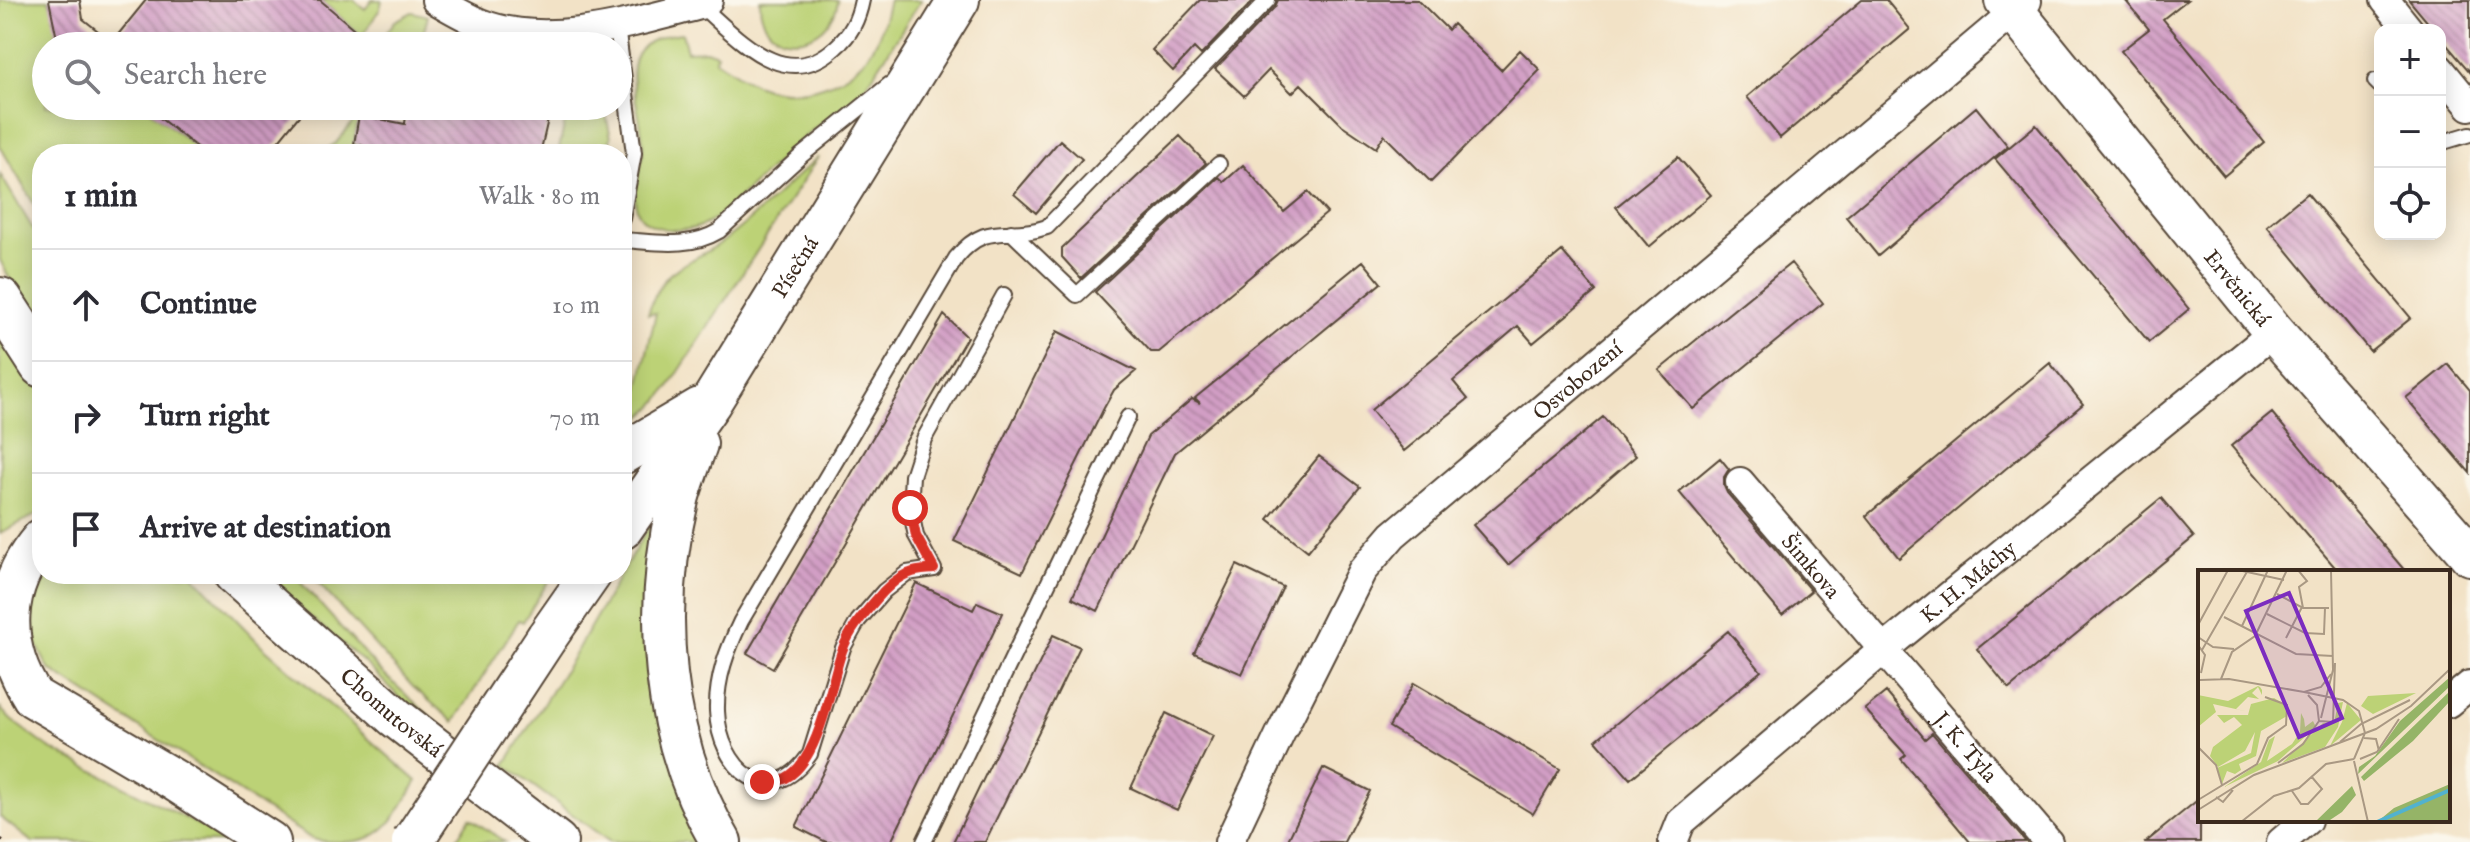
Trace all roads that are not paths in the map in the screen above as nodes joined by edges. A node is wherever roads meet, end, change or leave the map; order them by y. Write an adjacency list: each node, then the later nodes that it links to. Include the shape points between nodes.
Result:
1 (436, 0): 10 (street, via 481,23)
2 (862, 0): 6 (lane, via 850,35 818,60 794,66 759,56)
3 (959, 0): 13 (street, Písečná)
4 (1268, 0): 21 (lane, via 1047,227)
5 (2385, 0): 8 (street)
6 (704, 2): 9 (street)
7 (2015, 4): 25 (street, Ervěnická); 45 (street, Osvobození, via 1393,535 1362,571)
8 (2404, 24)
9 (617, 27): 11 (street); 12 (lane)
10 (531, 32)
11 (553, 32)
12 (618, 32)
13 (922, 59): 22 (lane, via 829,132 719,231 688,243); 27 (street, Písečná)
14 (2446, 76): 15 (street)
15 (2470, 106)
16 (630, 120): 19 (lane)
17 (2470, 134): 18 (lane)
18 (2446, 141)
19 (632, 164)
20 (1219, 164): 21 (lane, via 1077,295)
21 (1011, 232): 23 (lane, via 979,237 956,258 741,621 722,668 717,716 736,767 751,779 772,784 800,769 810,754 843,648 858,621 907,573 934,569 916,536 910,508 912,476 924,439)
22 (632, 240)
23 (1004, 295)
24 (0, 300): 26 (highway)
25 (2274, 332): 33 (street, Ervěnická); 36 (street, K. H. Máchy)
26 (32, 350)
27 (711, 402): 29 (street); 31 (street, Písečná); 43 (street, via 680,495 665,601 673,711 687,768)
28 (1128, 417): 44 (lane)
29 (632, 448)
30 (1740, 482): 36 (street, Šimkova)
31 (632, 515)
32 (32, 551): 40 (street, via 4,597 2,615 5,650 21,683 33,697)
33 (2470, 555)
34 (245, 584): 42 (street, Chomutovská, via 395,717)
35 (584, 584): 41 (street, bridge)
36 (1883, 650): 46 (street, K. H. Máchy, via 1681,822); 47 (street, J. K. Tyla)
37 (2470, 685): 38 (street)
38 (2450, 701)
39 (2305, 822): 48 (street)
40 (270, 842)
41 (412, 842)
42 (557, 842)
43 (721, 842)
44 (924, 842)
45 (1229, 842)
46 (1673, 842)
47 (2048, 842)
48 (2281, 842)

